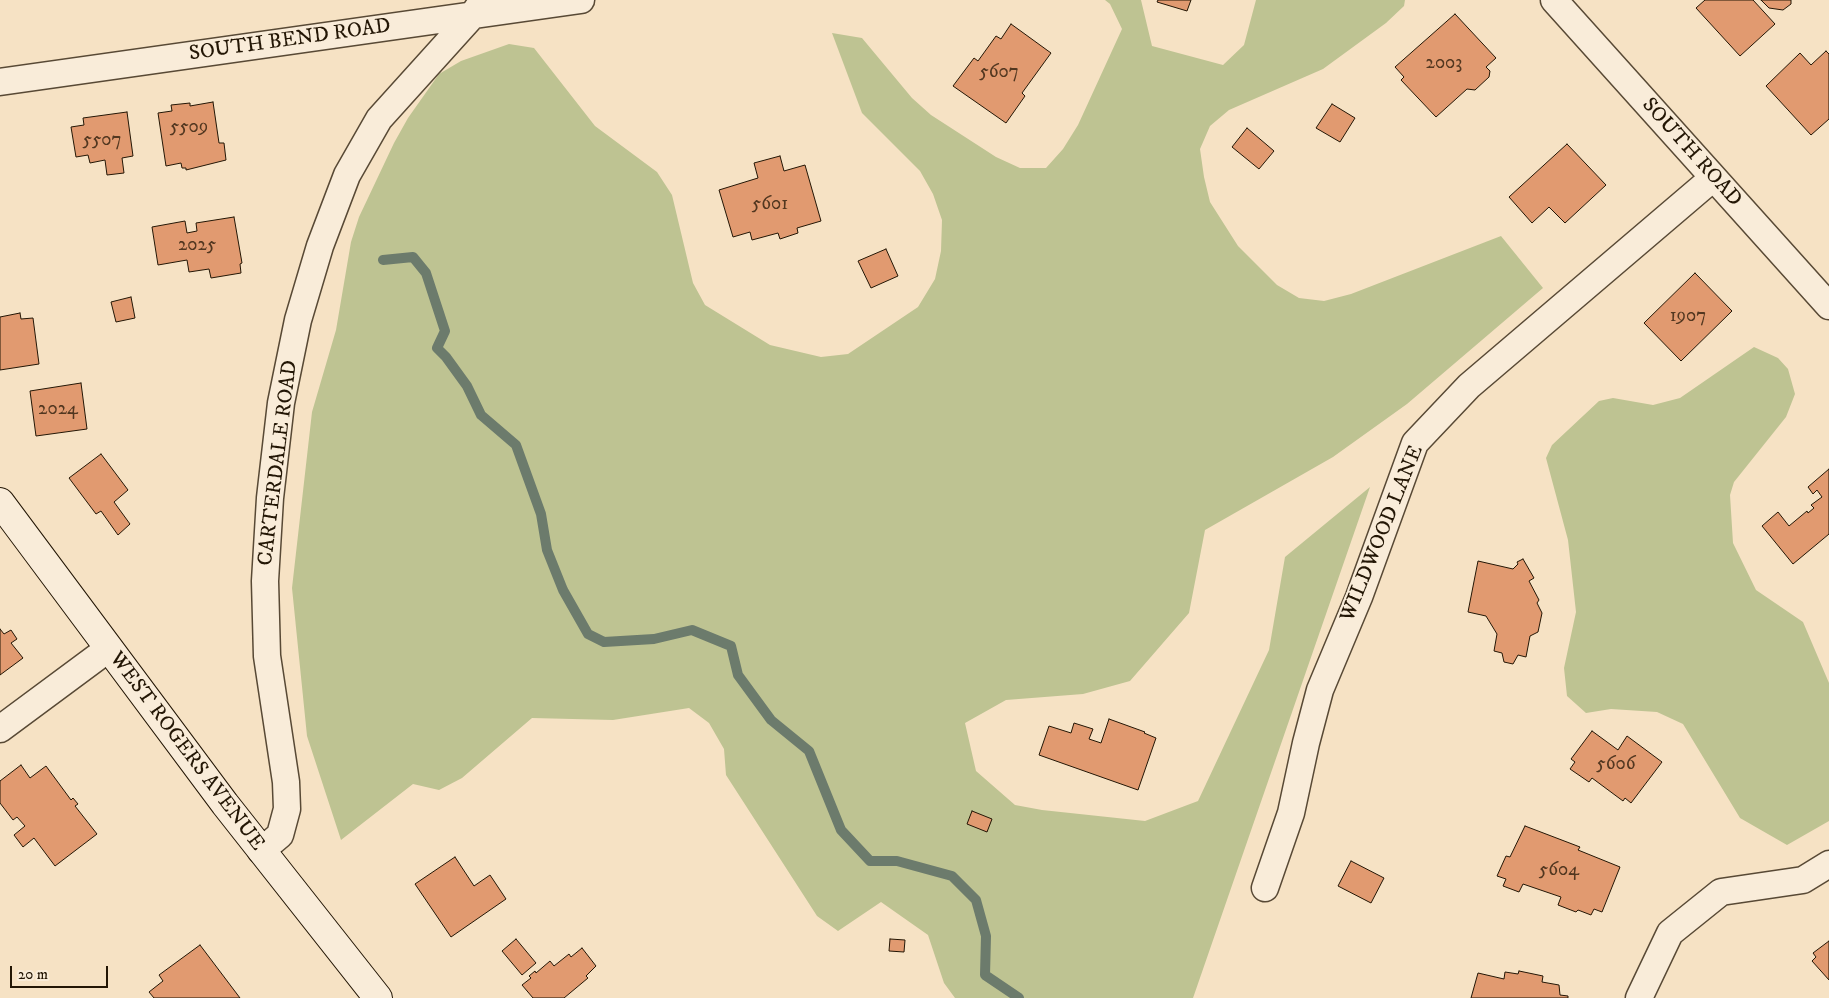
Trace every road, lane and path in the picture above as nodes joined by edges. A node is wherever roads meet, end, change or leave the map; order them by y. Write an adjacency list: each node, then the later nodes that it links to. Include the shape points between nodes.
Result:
1 (581, 0): 3 (street, SOUTH BEND ROAD)
2 (1554, 0): 5 (street, SOUTH ROAD)
3 (477, 8): 4 (street, SOUTH BEND ROAD); 10 (street, CARTERDALE ROAD, via 379,119 347,175 320,246 298,320 281,403 265,581 267,656 286,782 287,809 280,834)
4 (0, 82)
5 (1713, 178): 6 (street, SOUTH ROAD); 12 (street, WILDWOOD LANE, via 1469,386 1415,443 1359,597 1320,690 1291,813)
6 (1829, 306)
7 (0, 502): 8 (street, WEST ROGERS AVENUE)
8 (108, 649): 9 (street); 10 (street, WEST ROGERS AVENUE)
9 (0, 729)
10 (261, 851): 13 (street, WEST ROGERS AVENUE)
11 (1829, 864): 14 (street, via 1802,880 1721,892 1670,933)
12 (1265, 888)
13 (378, 998)
14 (1639, 998)

